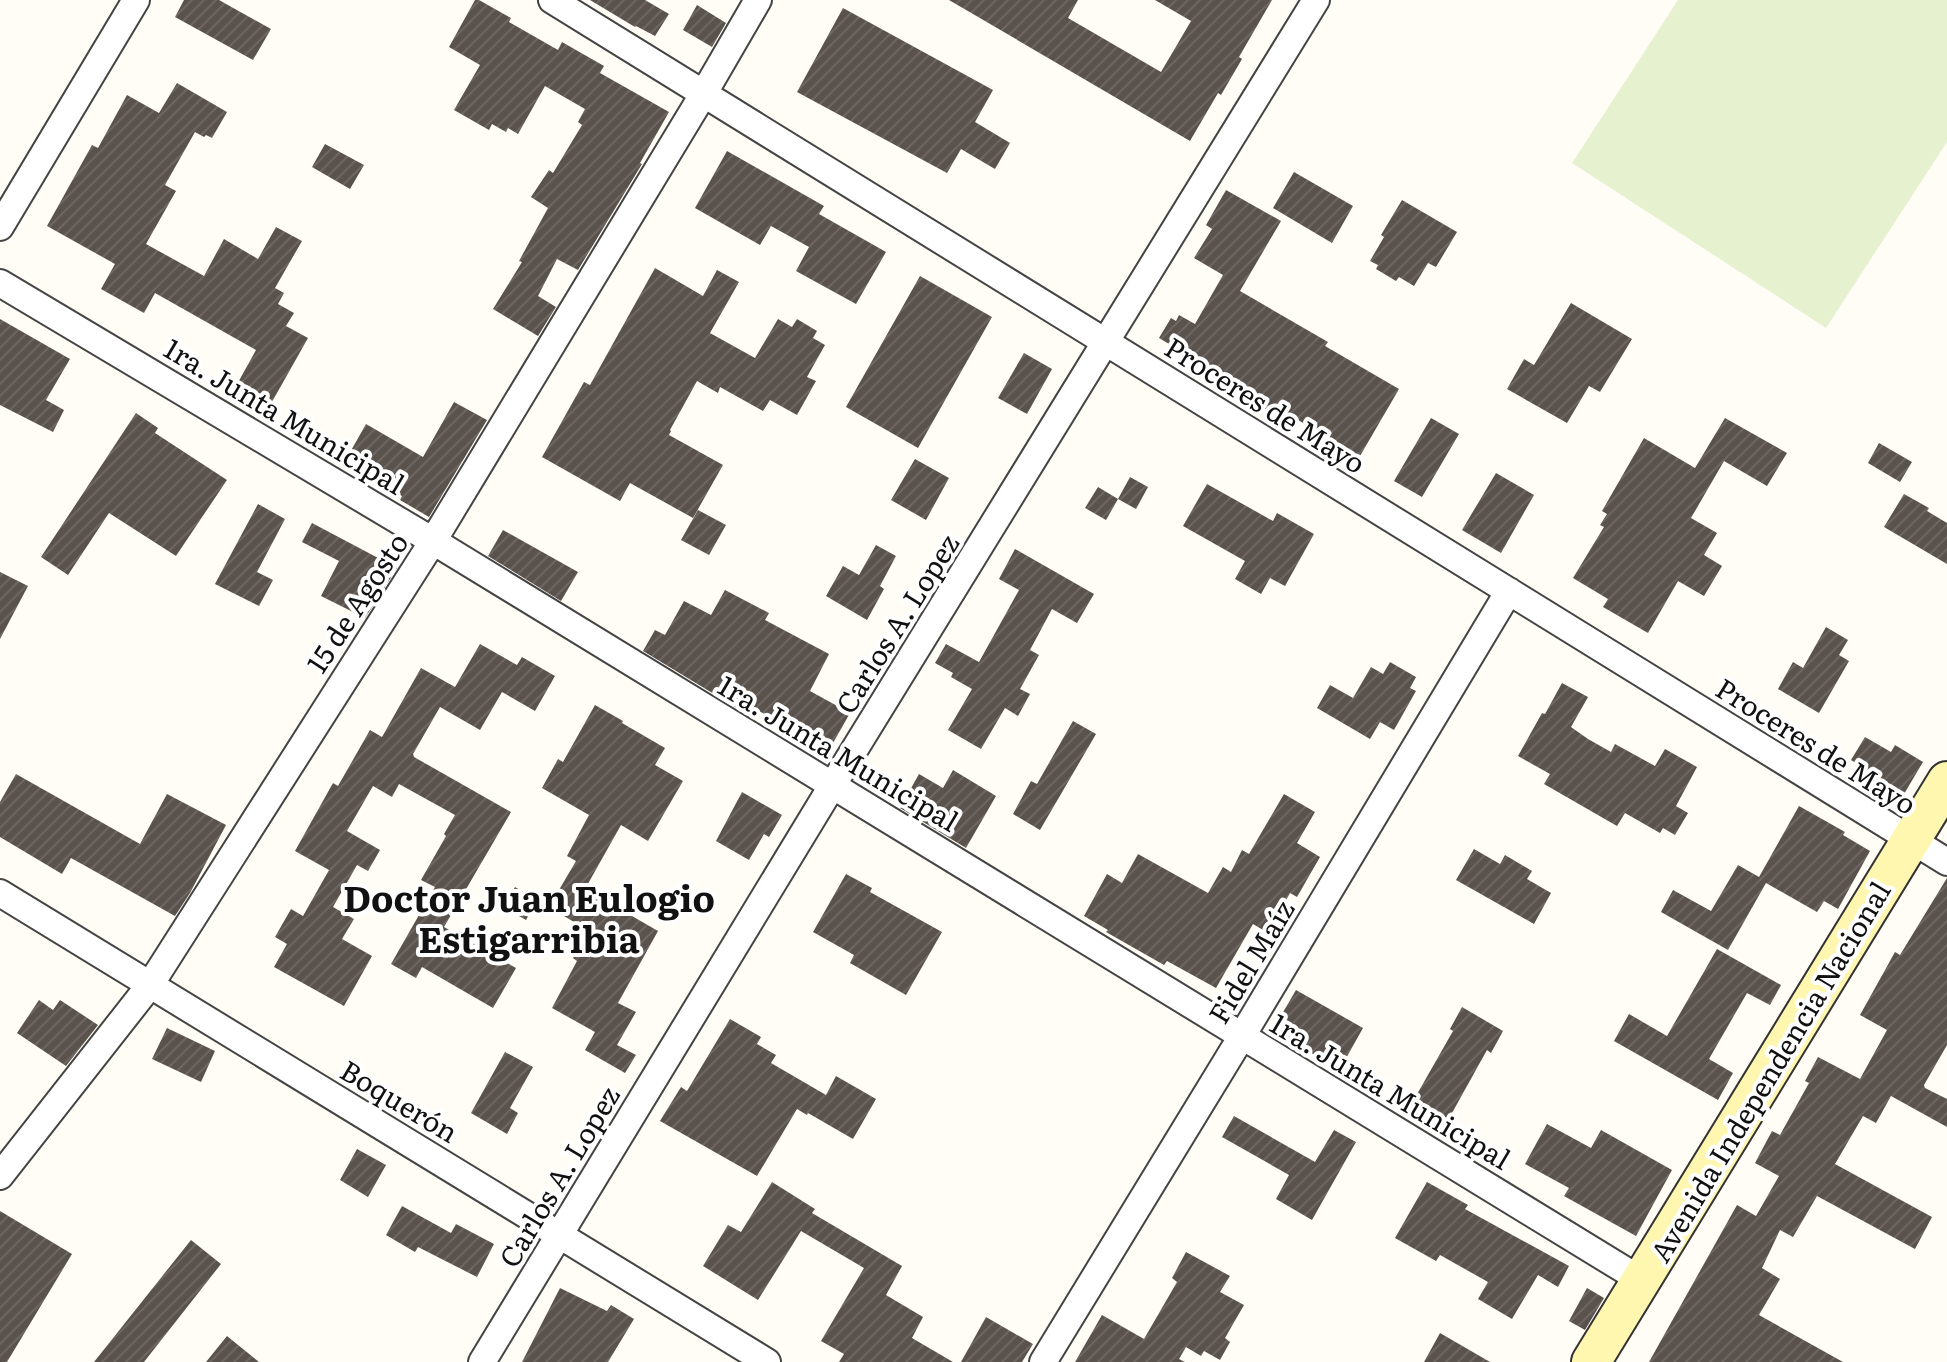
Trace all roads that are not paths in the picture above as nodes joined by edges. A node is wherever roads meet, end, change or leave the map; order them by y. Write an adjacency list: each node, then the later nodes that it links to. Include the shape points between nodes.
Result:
1 (136, 0): 6 (street)
2 (552, 0): 5 (street, Proceres de Mayo)
3 (758, 0): 5 (street, 15 de Agosto)
4 (1316, 0): 8 (street, Carlos A. Lopez)
5 (704, 93): 8 (street, Proceres de Mayo); 9 (street, 15 de Agosto)
6 (0, 227)
7 (0, 283): 9 (street, 1ra. Junta Municipal)
8 (1106, 343): 10 (street, Proceres de Mayo); 12 (street, Carlos A. Lopez)
9 (433, 541): 12 (street, 1ra. Junta Municipal); 16 (street, 15 de Agosto)
10 (1509, 591): 13 (street, Proceres de Mayo); 17 (street, Fidel Maíz)
11 (1947, 781): 13 (main road, Avenida Independencia Nacional)
12 (832, 786): 17 (street, 1ra. Junta Municipal); 19 (street, Carlos A. Lopez)
13 (1911, 840): 14 (street, Proceres de Mayo); 20 (main road, Avenida Independencia Nacional)
14 (1947, 862)
15 (0, 893): 16 (street, Boquerón)
16 (150, 985): 18 (street, 15 de Agosto); 19 (street, Boquerón)
17 (1242, 1036): 20 (street, 1ra. Junta Municipal); 23 (street, Fidel Maíz)
18 (0, 1176)
19 (560, 1236): 21 (street, Carlos A. Lopez); 22 (street, Boquerón)
20 (1641, 1280): 24 (main road, Avenida Independencia Nacional)
21 (482, 1362)
22 (767, 1362)
23 (1043, 1362)
24 (1591, 1362)

